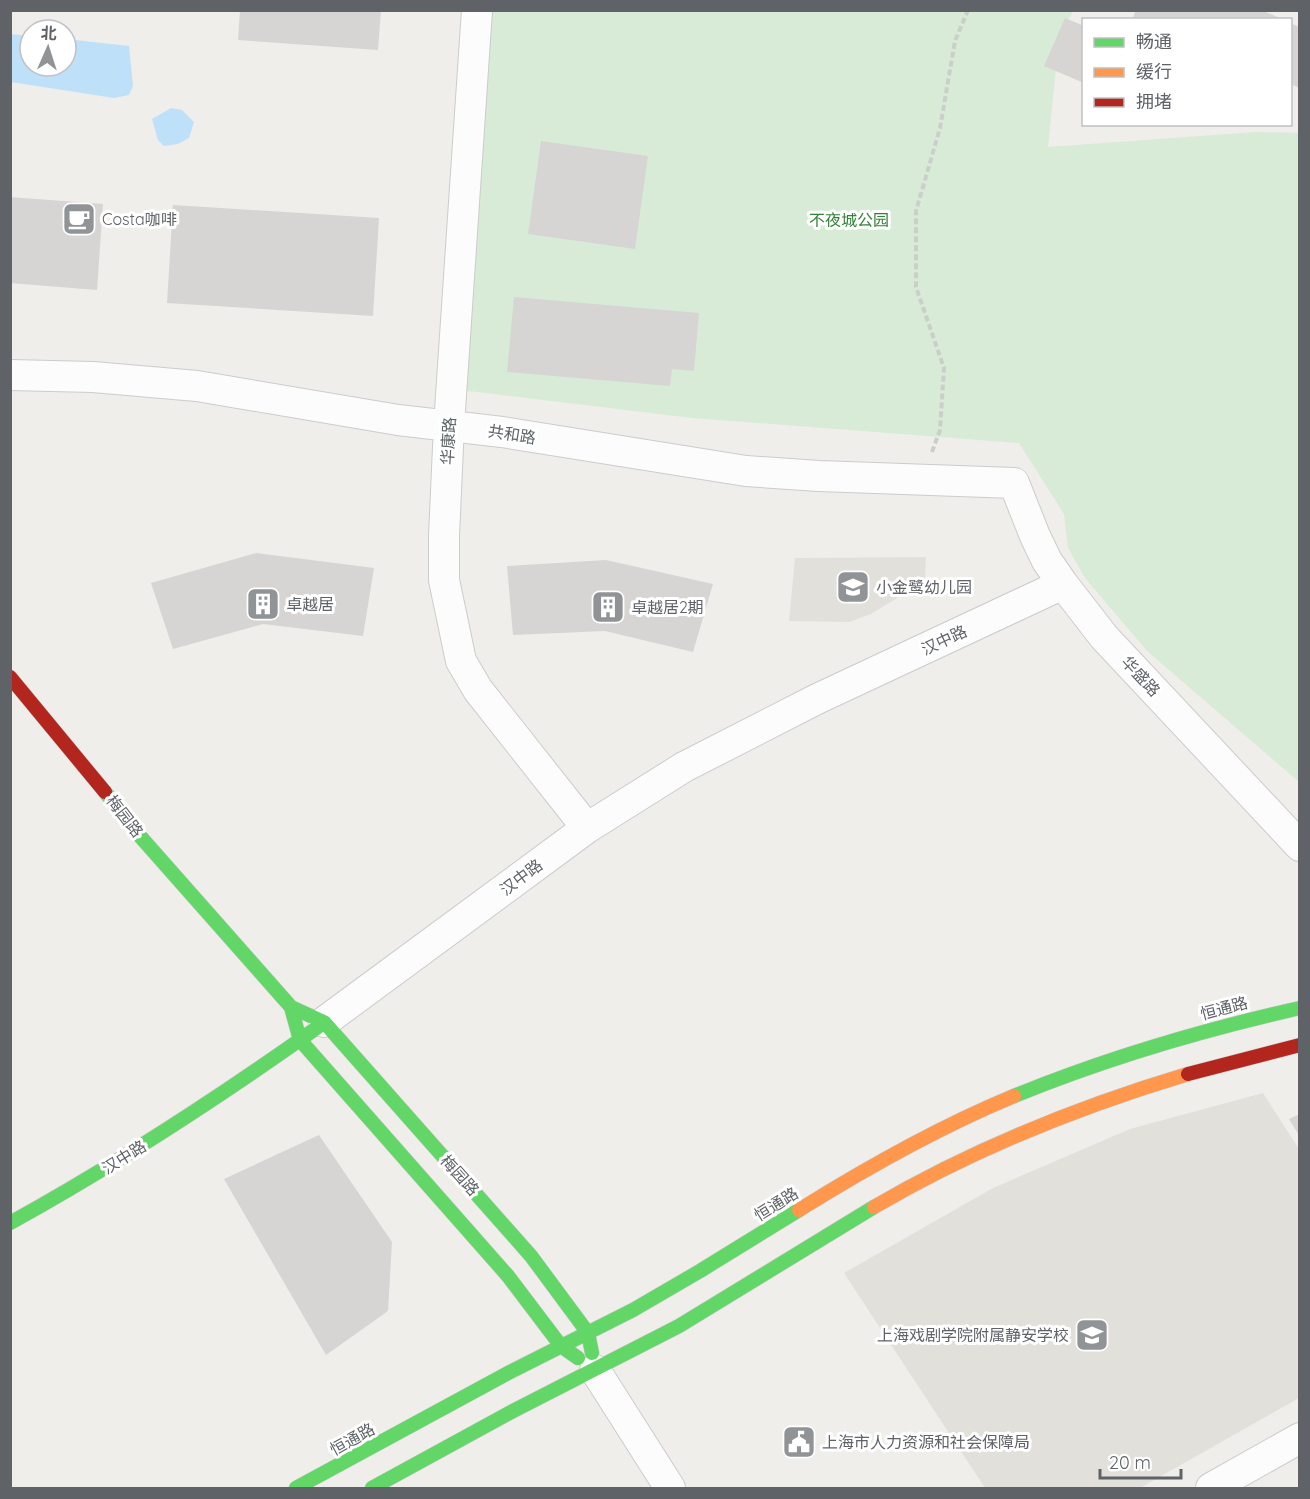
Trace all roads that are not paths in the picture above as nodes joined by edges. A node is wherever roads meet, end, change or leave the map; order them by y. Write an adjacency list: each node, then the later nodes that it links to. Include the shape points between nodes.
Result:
1 (477, 10): 3 (street, 华康路)
2 (10, 375): 3 (street, 共和路, via 147,380)
3 (449, 425): 4 (street, 共和路, via 746,471); 7 (street, 华康路, via 444,580 461,661 478,690)
4 (1014, 483): 5 (street, 华盛路, via 1047,561)
5 (1063, 584): 7 (street, 汉中路, via 774,719 684,767); 8 (street, 华盛路, via 1104,637)
6 (10, 677): 9 (main road, 梅园路, via 139,835)
7 (587, 828): 11 (street, 汉中路)
8 (1299, 846)
9 (291, 1007): 11 (main road, 梅园路); 12 (main road, 梅园路)
10 (1299, 1008): 15 (main road, 恒通路, via 1219,1026 1136,1051 980,1110 864,1171 684,1281)
11 (324, 1022): 12 (main road, 汉中路); 15 (main road, 梅园路, via 531,1256)
12 (300, 1040): 14 (main road, 汉中路, via 152,1141); 16 (main road, 梅园路, via 508,1276)
13 (1299, 1045): 17 (main road, via 1148,1085 995,1143 882,1202 703,1312)
14 (10, 1223)
15 (588, 1333): 16 (main road, 恒通路); 17 (main road, 梅园路)
16 (561, 1346): 17 (main road, 梅园路); 19 (main road, 恒通路)
17 (595, 1370): 20 (main road); 21 (street, 梅园路)
18 (1299, 1438): 22 (street)
19 (296, 1488)
20 (372, 1488)
21 (670, 1488)
22 (1211, 1488)

